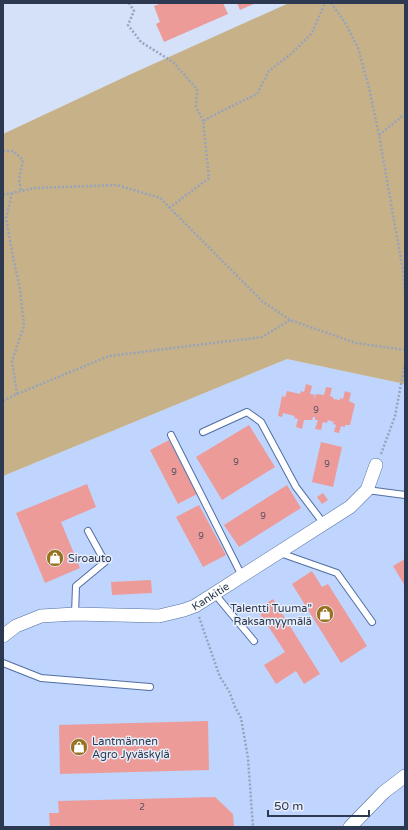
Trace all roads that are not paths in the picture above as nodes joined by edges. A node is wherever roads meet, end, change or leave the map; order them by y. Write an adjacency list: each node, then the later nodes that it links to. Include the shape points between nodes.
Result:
1 (203, 432): 6 (lane, via 247,412 261,422 296,487)
2 (172, 435): 9 (lane)
3 (376, 465): 4 (street, Kankitie)
4 (367, 490): 5 (lane); 6 (street, Kankitie, via 350,507)
5 (405, 496)
6 (324, 524): 8 (street, Kankitie)
7 (88, 531): 11 (lane, via 105,562 76,586)
8 (279, 552): 9 (street, Kankitie); 12 (lane, via 337,573)
9 (242, 576): 10 (street, Kankitie)
10 (214, 593): 11 (street, Kankitie, via 195,606 159,616); 14 (lane)
11 (75, 614): 13 (street, Kankitie, via 41,616 16,626)
12 (372, 622)
13 (3, 636)
14 (254, 641)
15 (3, 663): 16 (lane, via 41,678)
16 (150, 687)
17 (405, 776): 18 (street, via 384,792)
18 (350, 827)

